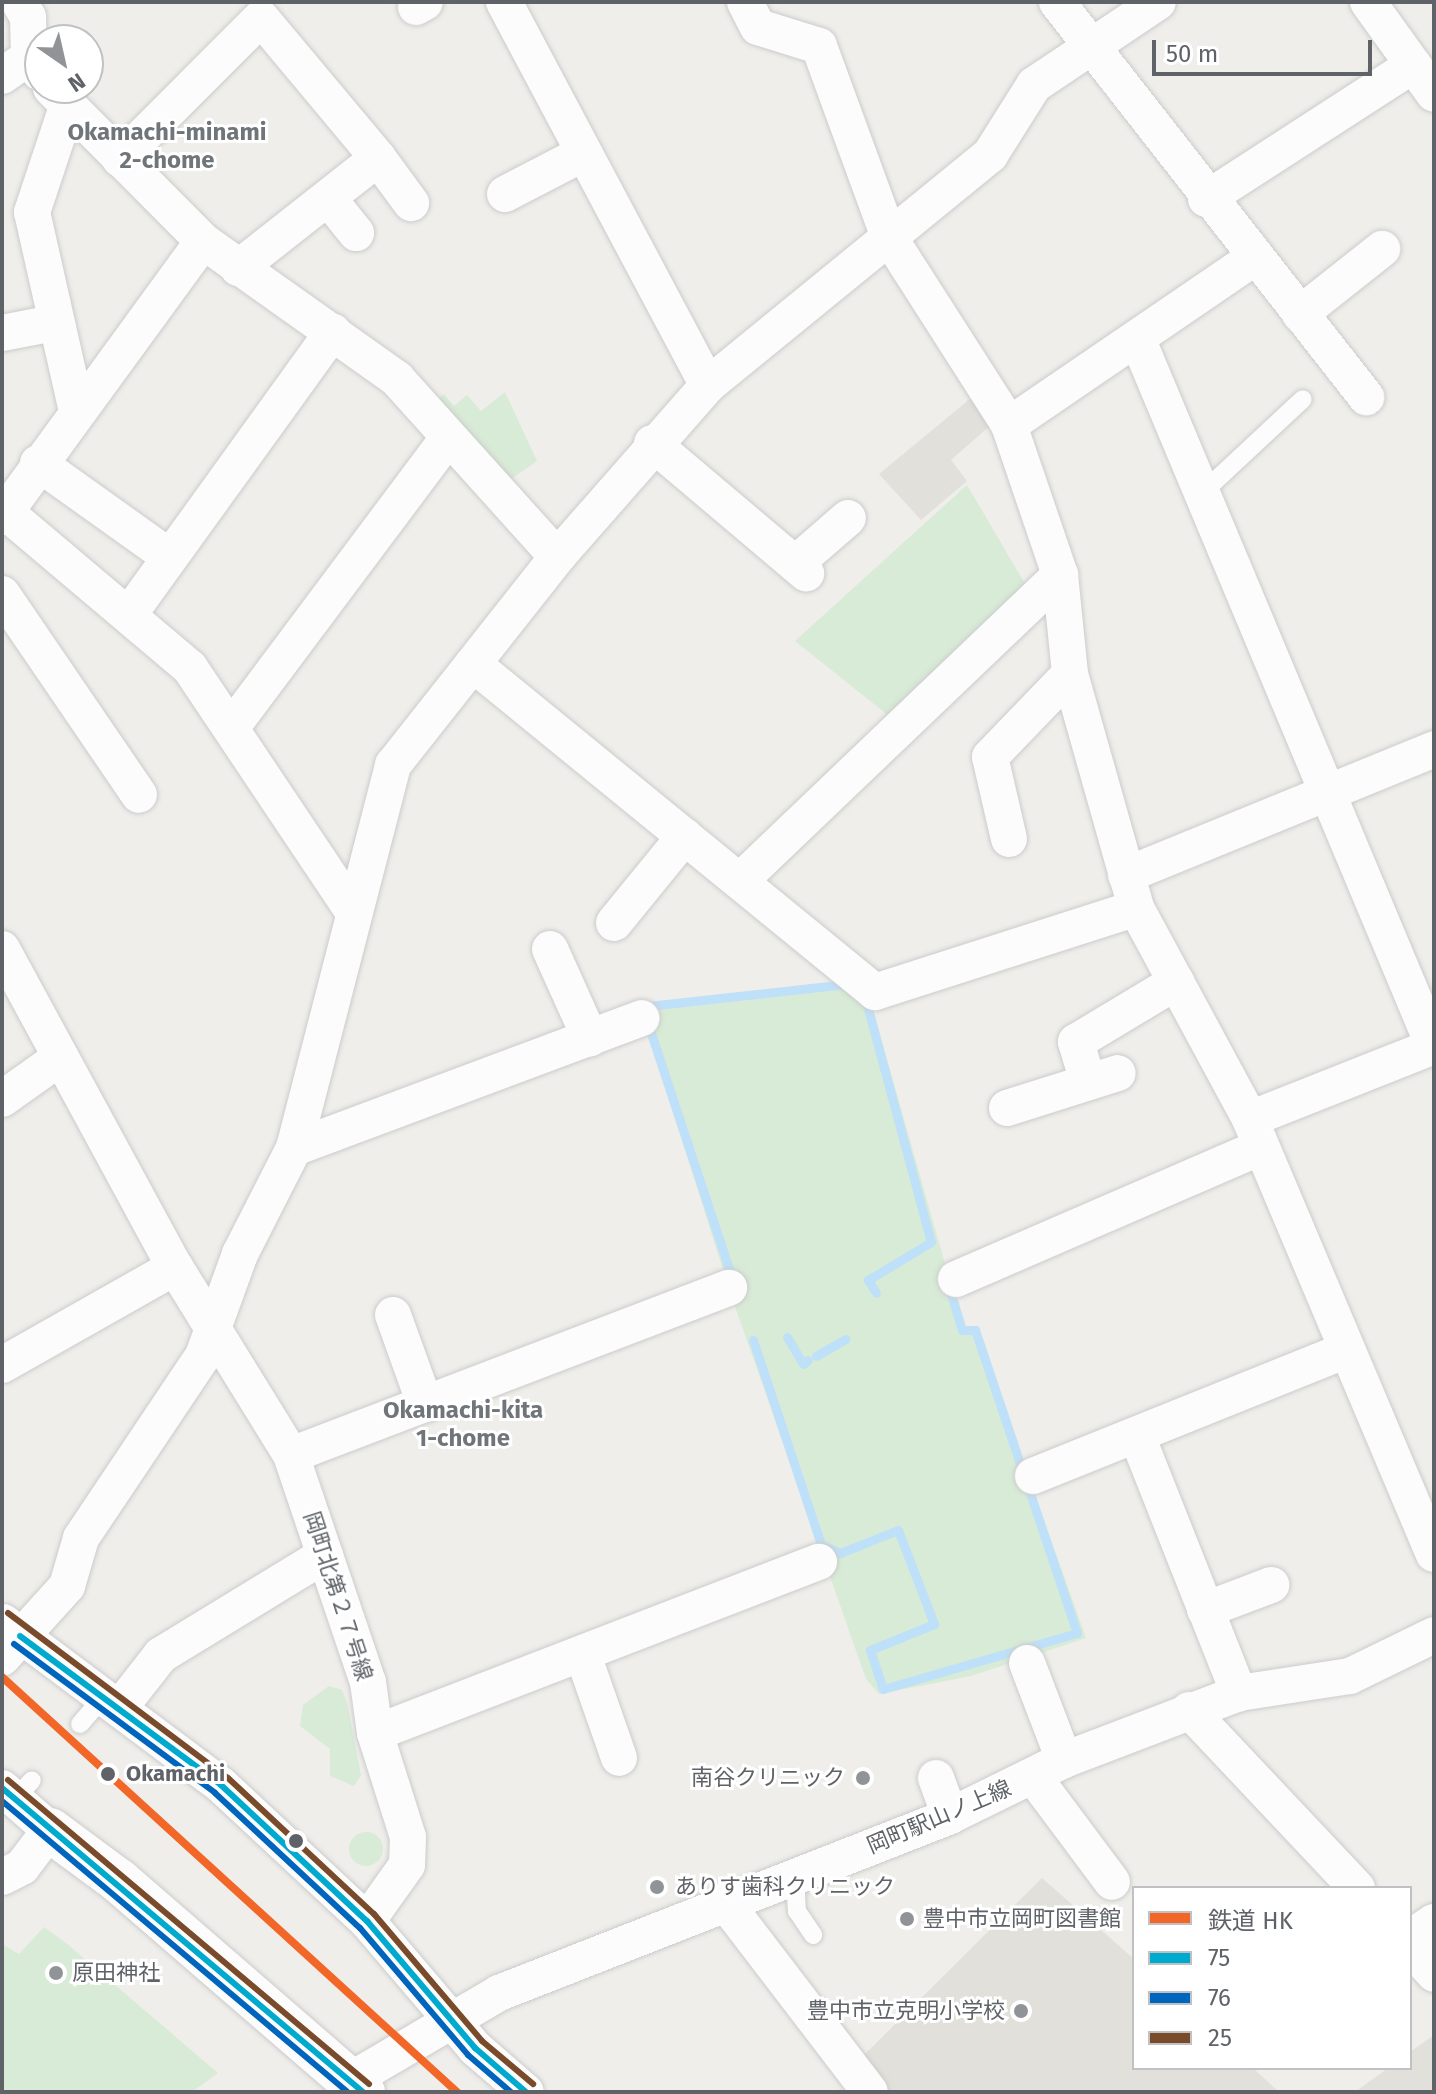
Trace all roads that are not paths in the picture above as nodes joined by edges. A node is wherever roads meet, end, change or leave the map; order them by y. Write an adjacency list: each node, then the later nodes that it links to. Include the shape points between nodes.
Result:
1 (504, 2): 12 (street)
2 (745, 2): 20 (street, via 758,27 819,46)
3 (1057, 2): 7 (street)
4 (1158, 2): 7 (street)
5 (1368, 2): 8 (street)
6 (258, 10): 13 (street); 14 (street)
7 (1088, 46): 17 (street); 20 (street, via 1034,85 990,155)
8 (1413, 65): 9 (street); 17 (street)
9 (1434, 94)
10 (58, 104): 26 (street, via 32,212)
11 (64, 104): 14 (street)
12 (584, 153): 15 (street); 30 (street)
13 (378, 158): 16 (street); 18 (street)
14 (120, 159): 21 (street)
15 (505, 194)
16 (328, 198): 19 (street); 24 (street)
17 (1206, 199): 23 (street)
18 (411, 203)
19 (356, 233)
20 (889, 237): 30 (street); 34 (street)
21 (203, 241): 24 (street); 33 (street)
22 (1382, 249): 25 (street)
23 (1252, 259): 25 (street); 29 (street)
24 (238, 268): 27 (street)
25 (1300, 314): 31 (street)
26 (54, 323): 28 (street); 33 (street)
27 (333, 332): 35 (street, via 397,379); 41 (street)
28 (2, 333)
29 (1137, 338): 34 (street); 38 (street)
30 (708, 385): 36 (street)
31 (1366, 397)
32 (1303, 399): 38 (lane)
33 (76, 407): 37 (street)
34 (1009, 425): 43 (street)
35 (448, 438): 42 (street); 48 (street)
36 (652, 443): 40 (street, via 801,568); 42 (street)
37 (38, 463): 39 (street); 41 (street)
38 (1201, 494): 50 (street)
39 (3, 512): 45 (street)
40 (848, 518)
41 (170, 557): 45 (street)
42 (557, 557): 46 (street)
43 (1060, 575): 47 (street); 54 (street)
44 (2, 594): 51 (street)
45 (130, 613): 48 (street, via 190,668)
46 (473, 664): 52 (street); 56 (street, via 393,765)
47 (1070, 674): 53 (street, via 990,757); 55 (street)
48 (231, 728): 56 (street)
49 (1434, 749): 50 (street)
50 (1327, 794): 55 (street); 63 (street)
51 (139, 795)
52 (685, 836): 54 (street); 57 (street)
53 (1009, 839)
54 (743, 878): 55 (street, via 875,992)
55 (1131, 891): 60 (street)
56 (354, 913): 68 (street)
57 (614, 923)
58 (550, 949): 62 (street)
59 (5, 959): 64 (street, 岡町北第２７号線)
60 (1176, 982): 66 (street, via 1076,1042 1103,1078); 67 (street)
61 (642, 1018): 62 (street)
62 (590, 1038): 68 (street)
63 (1434, 1047): 67 (street)
64 (61, 1057): 65 (street); 69 (street, 岡町北第２７号線)
65 (2, 1099)
66 (1007, 1108)
67 (1256, 1133): 70 (street); 74 (street)
68 (294, 1148): 73 (street)
69 (175, 1267): 73 (street, 岡町北第２７号線); 75 (street)
70 (956, 1279)
71 (729, 1288): 76 (street)
72 (393, 1315): 76 (street)
73 (211, 1326): 78 (street, 岡町北第２７号線); 86 (street, via 203,1356 81,1538 67,1586)
74 (1347, 1350): 77 (street); 80 (street)
75 (2, 1365)
76 (425, 1404): 78 (street)
77 (1137, 1436): 79 (street); 84 (street)
78 (291, 1455): 81 (street, 岡町北第２７号線)
79 (1033, 1476)
80 (1434, 1554)
81 (325, 1555): 90 (street, via 161,1655); 93 (street, 岡町北第２７号線, via 368,1682)
82 (819, 1562): 87 (street)
83 (1271, 1585): 84 (street)
84 (1205, 1610): 89 (street)
85 (1434, 1635): 89 (street, 岡町駅山ノ上線, via 1350,1676)
86 (8, 1639): 90 (street)
87 (583, 1655): 93 (street); 94 (street)
88 (1027, 1663): 95 (street)
89 (1239, 1693): 91 (street, 岡町駅山ノ上線)
90 (113, 1700): 92 (lane); 105 (street, via 221,1785)
91 (1189, 1710): 95 (street, 岡町駅山ノ上線); 103 (street)
92 (80, 1724)
93 (375, 1733): 105 (street, 岡町北第２７号線, via 408,1837 407,1865)
94 (619, 1758)
95 (1049, 1768): 98 (street, 岡町駅山ノ上線); 102 (street)
96 (936, 1778): 98 (street)
97 (16, 1789): 99 (street)
98 (950, 1816): 100 (street, 岡町駅山ノ上線)
99 (50, 1830): 101 (street, via 22,1867); 112 (main road)
100 (795, 1875): 104 (street, 岡町駅山ノ上線); 107 (lane, via 797,1911)
101 (2, 1877)
102 (1112, 1882)
103 (1344, 1884)
104 (724, 1901): 111 (street, 岡町駅山ノ上線, via 499,1993); 114 (street)
105 (367, 1921): 111 (street)
106 (1434, 1922): 108 (street)
107 (813, 1935)
108 (1412, 1937)
109 (1412, 1949): 110 (street)
110 (1434, 1974)
111 (450, 2021): 112 (street, 岡町駅山ノ上線); 113 (street)
112 (356, 2086)
113 (526, 2092)
114 (870, 2092)

